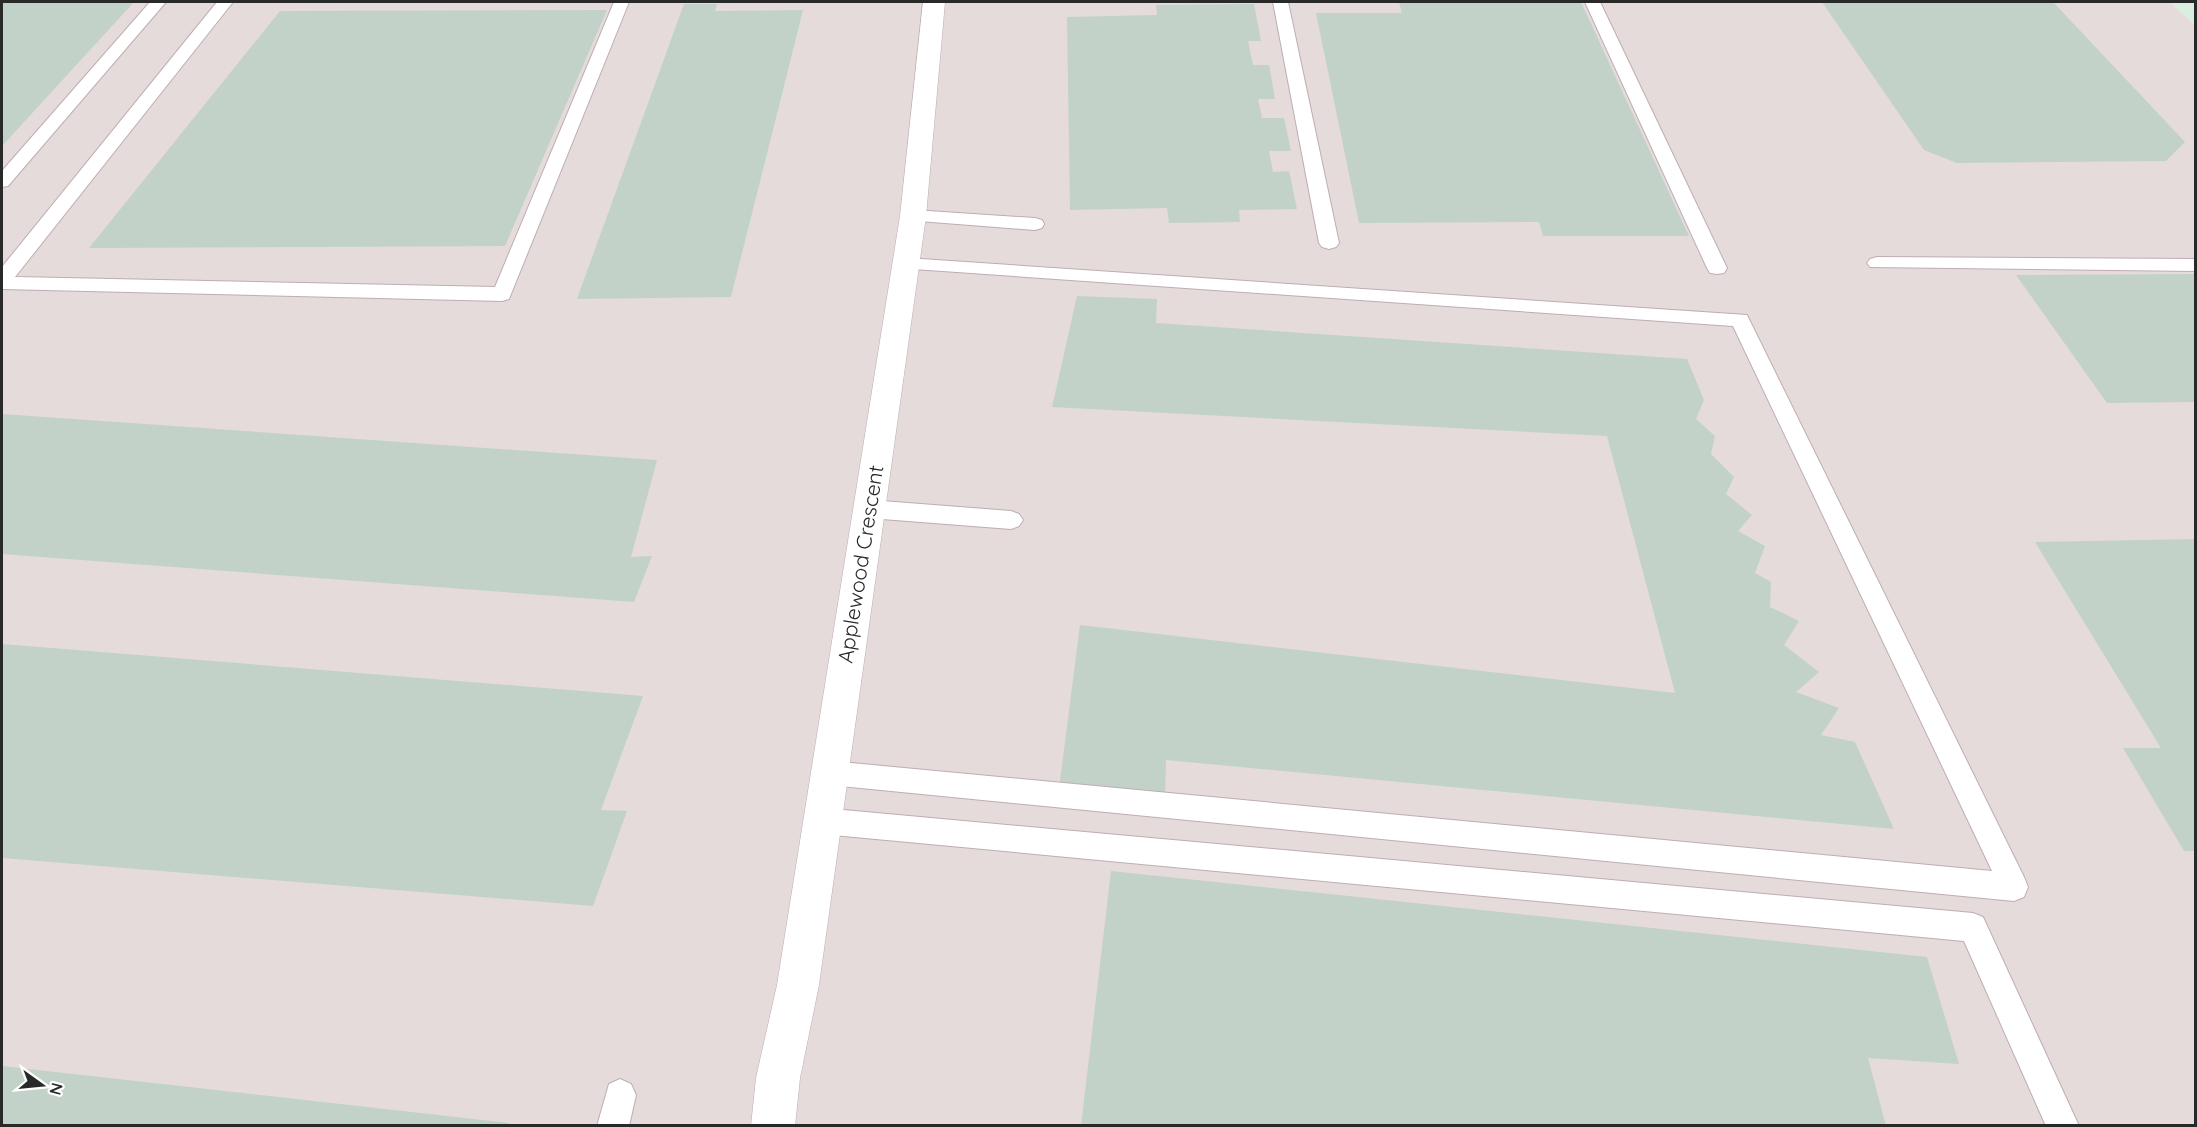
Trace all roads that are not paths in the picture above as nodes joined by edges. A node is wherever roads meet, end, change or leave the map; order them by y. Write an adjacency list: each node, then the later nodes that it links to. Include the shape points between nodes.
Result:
1 (158, 2): 7 (lane)
2 (225, 2): 15 (lane)
3 (622, 2): 15 (lane, via 502,294)
4 (934, 2): 8 (street, Applewood Crescent)
5 (1280, 2): 10 (lane)
6 (1592, 2): 14 (lane)
7 (2, 182)
8 (913, 216): 9 (lane); 12 (street, Applewood Crescent)
9 (1035, 224)
10 (1329, 243)
11 (1877, 263): 13 (lane)
12 (906, 264): 16 (street, Applewood Crescent); 18 (lane, via 1740,320 2014,887)
13 (2196, 266)
14 (1718, 268)
15 (2, 282)
16 (869, 509): 17 (lane); 18 (street, Applewood Crescent)
17 (1011, 520)
18 (830, 773): 19 (street, Applewood Crescent)
19 (822, 821): 22 (street, Applewood Crescent); 23 (lane, via 1973,927)
20 (620, 1095): 21 (lane)
21 (613, 1125)
22 (773, 1125)
23 (2063, 1125)

